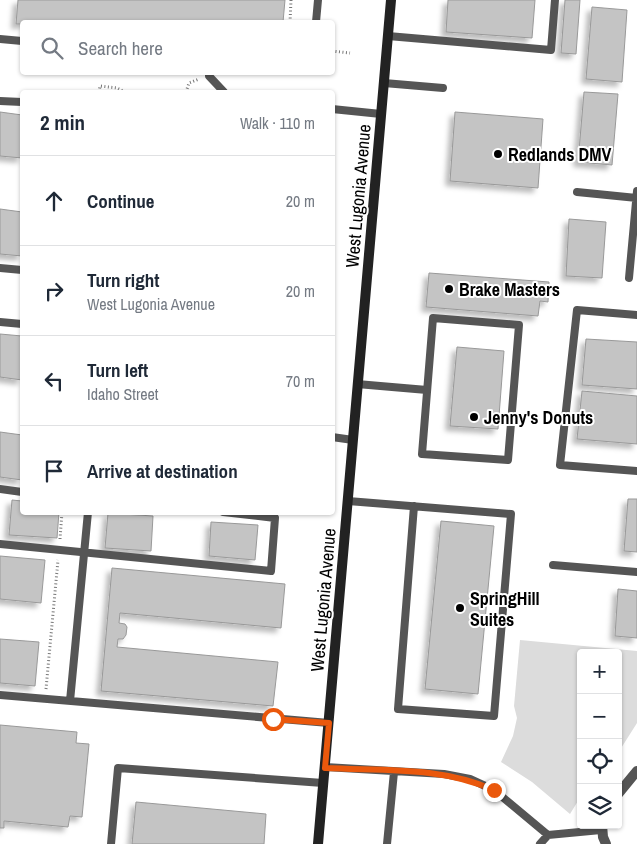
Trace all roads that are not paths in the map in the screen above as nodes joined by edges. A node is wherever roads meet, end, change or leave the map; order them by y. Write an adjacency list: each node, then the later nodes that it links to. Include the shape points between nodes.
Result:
1 (318, 0): 4 (lane)
2 (391, 0): 5 (street, West Lugonia Avenue)
3 (555, 0): 5 (lane, via 551,50)
4 (316, 20)
5 (388, 36): 9 (street, West Lugonia Avenue)
6 (0, 39): 7 (lane)
7 (20, 42)
8 (211, 75): 11 (lane)
9 (384, 84): 10 (lane); 15 (street, West Lugonia Avenue)
10 (443, 88)
11 (222, 90)
12 (0, 100): 13 (lane)
13 (20, 102)
14 (335, 109): 15 (lane)
15 (381, 114): 24 (street, West Lugonia Avenue)
16 (577, 192): 17 (lane)
17 (637, 196): 20 (lane)
18 (0, 268): 19 (lane)
19 (20, 270)
20 (629, 278)
21 (637, 315): 28 (lane, via 577,310 560,465)
22 (0, 322): 23 (lane)
23 (20, 324)
24 (358, 384): 25 (lane); 27 (street, West Lugonia Avenue)
25 (427, 390): 25 (lane, via 422,454 508,460 519,325 433,318)
26 (335, 437): 27 (lane)
27 (353, 440): 31 (street, West Lugonia Avenue)
28 (637, 471)
29 (0, 489): 30 (lane)
30 (20, 492)
31 (348, 501): 32 (lane); 41 (street, West Lugonia Avenue)
32 (414, 506): 32 (lane, via 511,514 494,716 398,708)
33 (88, 515): 36 (lane)
34 (249, 515): 36 (lane, via 275,518 271,571)
35 (0, 544): 36 (lane)
36 (85, 554): 40 (lane)
37 (553, 565): 38 (lane)
38 (637, 572)
39 (0, 695): 40 (lane)
40 (70, 701): 41 (lane)
41 (329, 723): 42 (street, West Lugonia Avenue)
42 (325, 768): 44 (lane); 45 (street, West Lugonia Avenue)
43 (637, 771): 46 (street)
44 (394, 772): 49 (lane, via 444,774 470,779 494,790); 52 (lane)
45 (323, 783): 50 (lane, via 118,768); 51 (street, West Lugonia Avenue)
46 (622, 789)
47 (593, 829): 49 (lane)
48 (601, 829): 54 (street)
49 (548, 835): 53 (lane)
50 (110, 844)
51 (318, 844)
52 (387, 844)
53 (540, 844)
54 (606, 844)

